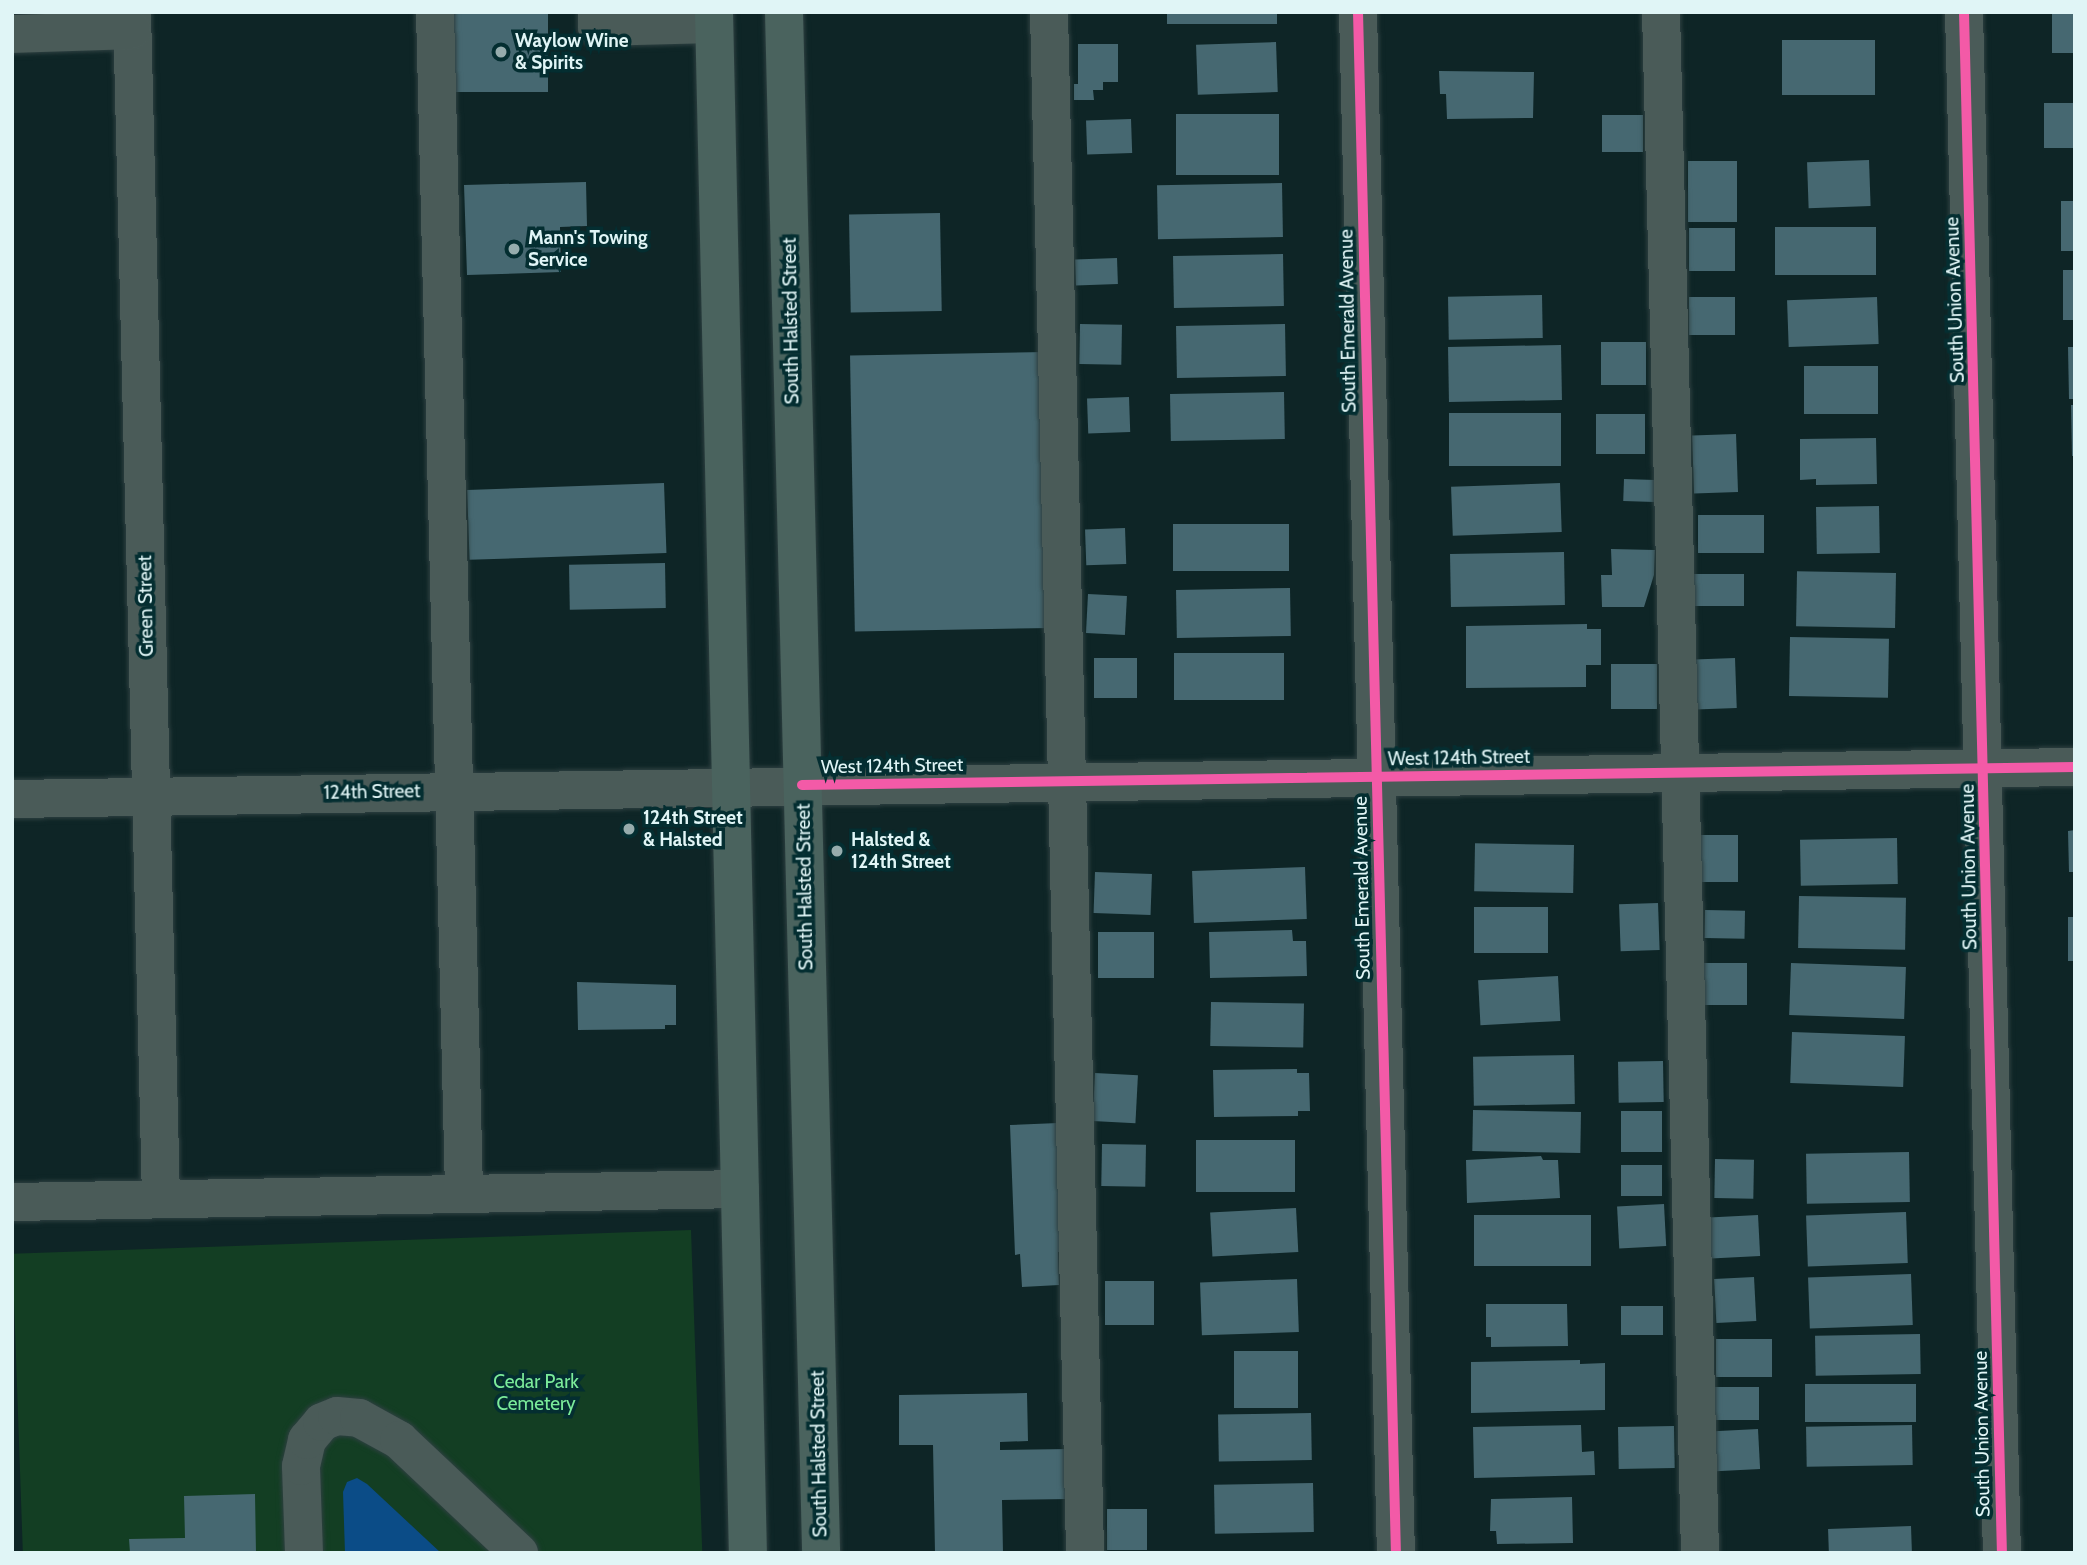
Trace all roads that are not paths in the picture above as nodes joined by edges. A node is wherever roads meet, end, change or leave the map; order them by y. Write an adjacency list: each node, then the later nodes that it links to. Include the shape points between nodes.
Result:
1 (435, 12): 18 (street)
2 (597, 12): 8 (street, via 597,27)
3 (784, 12): 17 (main road, South Halsted Street)
4 (1049, 12): 15 (street)
5 (1358, 12): 14 (street, South Emerald Avenue)
6 (1661, 12): 13 (street)
7 (1964, 12): 12 (street, South Union Avenue)
8 (714, 18): 16 (main road)
9 (132, 21): 10 (street); 19 (street, Green Street)
10 (12, 34)
11 (2075, 766): 12 (street, West 124th Street)
12 (1985, 768): 13 (street, West 124th Street); 32 (street, South Union Avenue)
13 (1680, 772): 14 (street, West 124th Street); 31 (street)
14 (1377, 777): 15 (street, West 124th Street); 30 (street, South Emerald Avenue)
15 (1067, 781): 17 (street, West 124th Street); 29 (street)
16 (731, 785): 17 (street, West 124th Street); 18 (street, 124th Street); 21 (main road)
17 (802, 785): 28 (main road, South Halsted Street)
18 (454, 791): 19 (street, 124th Street); 22 (street)
19 (150, 797): 20 (street, 124th Street); 23 (street, Green Street)
20 (12, 799)
21 (740, 1189): 22 (street); 27 (main road)
22 (464, 1194): 23 (street)
23 (161, 1199): 24 (street)
24 (12, 1202)
25 (304, 1553): 26 (street, via 302,1466 307,1440 322,1422 337,1416 359,1418 399,1440)
26 (519, 1553)
27 (748, 1553)
28 (821, 1553)
29 (1084, 1553)
30 (1396, 1553)
31 (1700, 1553)
32 (2002, 1553)

